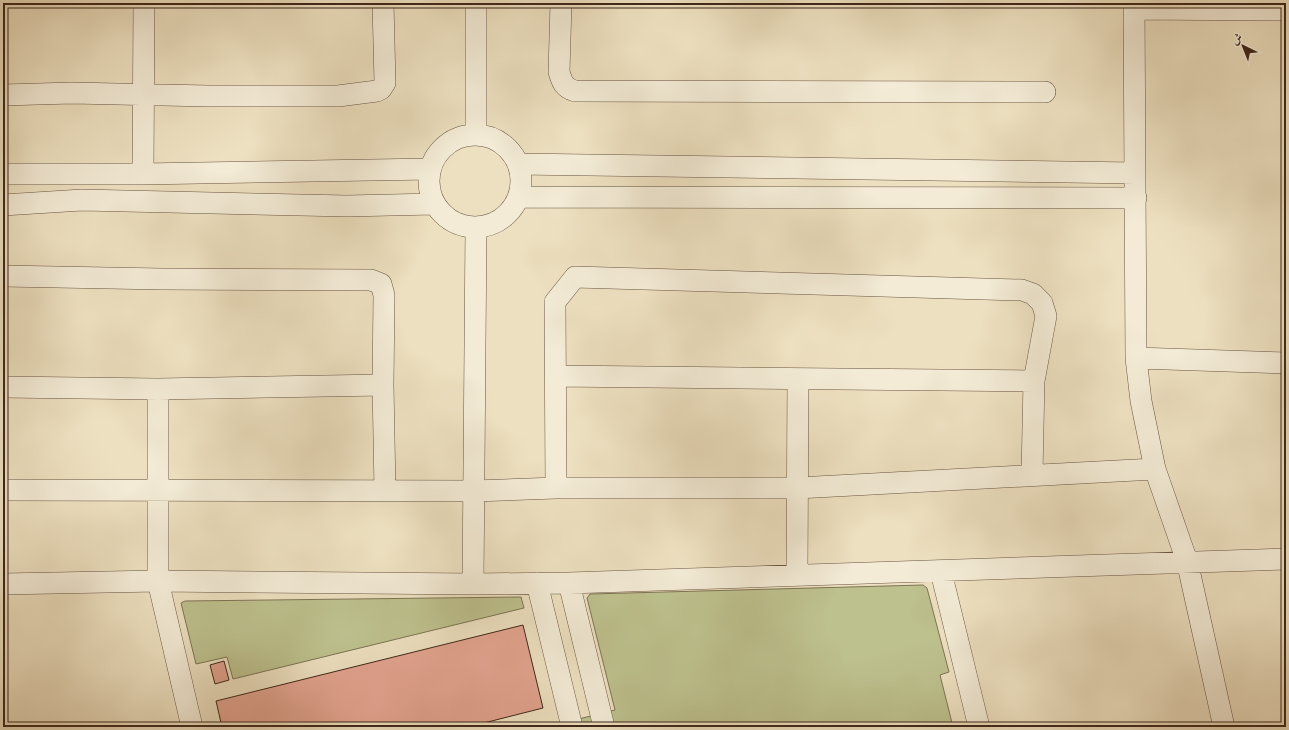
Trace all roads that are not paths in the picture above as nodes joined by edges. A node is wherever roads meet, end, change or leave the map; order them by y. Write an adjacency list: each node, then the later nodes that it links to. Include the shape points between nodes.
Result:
1 (144, 3): 9 (street)
2 (383, 3): 9 (street, via 385,83 381,90 338,96)
3 (476, 3): 10 (street)
4 (561, 3): 7 (street, via 559,72 562,83 575,91)
5 (1134, 6): 6 (street); 13 (street)
6 (1286, 10)
7 (1045, 92)
8 (3, 95): 9 (street)
9 (144, 95): 15 (street)
10 (476, 135): 11 (street, via 493,138 508,148); 12 (street, via 461,137 447,144 436,155)
11 (518, 164): 13 (street); 16 (street, via 521,179)
12 (430, 169): 15 (street); 18 (street, via 428,187)
13 (1135, 173): 17 (street)
14 (3, 174): 15 (street)
15 (143, 174)
16 (519, 197): 17 (street); 20 (street, via 510,212 494,223)
17 (1136, 198): 22 (street)
18 (434, 204): 19 (street, via 347,206 82,200); 20 (street, via 441,214 452,222)
19 (3, 205)
20 (476, 228): 37 (street)
21 (3, 276): 27 (street, via 372,280 380,284 384,295)
22 (1136, 358): 23 (street); 30 (street, via 1141,401)
23 (1286, 363)
24 (556, 376): 25 (street); 26 (street, via 555,302 575,277 1022,290 1033,294 1042,304 1046,316); 32 (street)
25 (798, 379): 26 (street); 33 (street)
26 (1034, 382): 31 (street)
27 (383, 385): 29 (street); 36 (street)
28 (3, 386): 29 (street)
29 (158, 389): 35 (street)
30 (1155, 469): 31 (street); 39 (street)
31 (1032, 474): 33 (street)
32 (556, 488): 33 (street); 37 (street)
33 (797, 488): 41 (street)
34 (3, 490): 35 (street)
35 (158, 490): 36 (street); 42 (street)
36 (385, 490): 37 (street)
37 (474, 491): 46 (street)
38 (1286, 559): 39 (street)
39 (1187, 562): 40 (street); 51 (street)
40 (941, 572): 41 (street); 50 (street)
41 (797, 575): 44 (street)
42 (158, 581): 45 (street); 46 (street); 47 (street)
43 (537, 583): 44 (street); 46 (street); 48 (street)
44 (569, 583): 49 (street)
45 (3, 584)
46 (474, 584)
47 (192, 727)
48 (572, 727)
49 (604, 727)
50 (979, 727)
51 (1224, 727)

